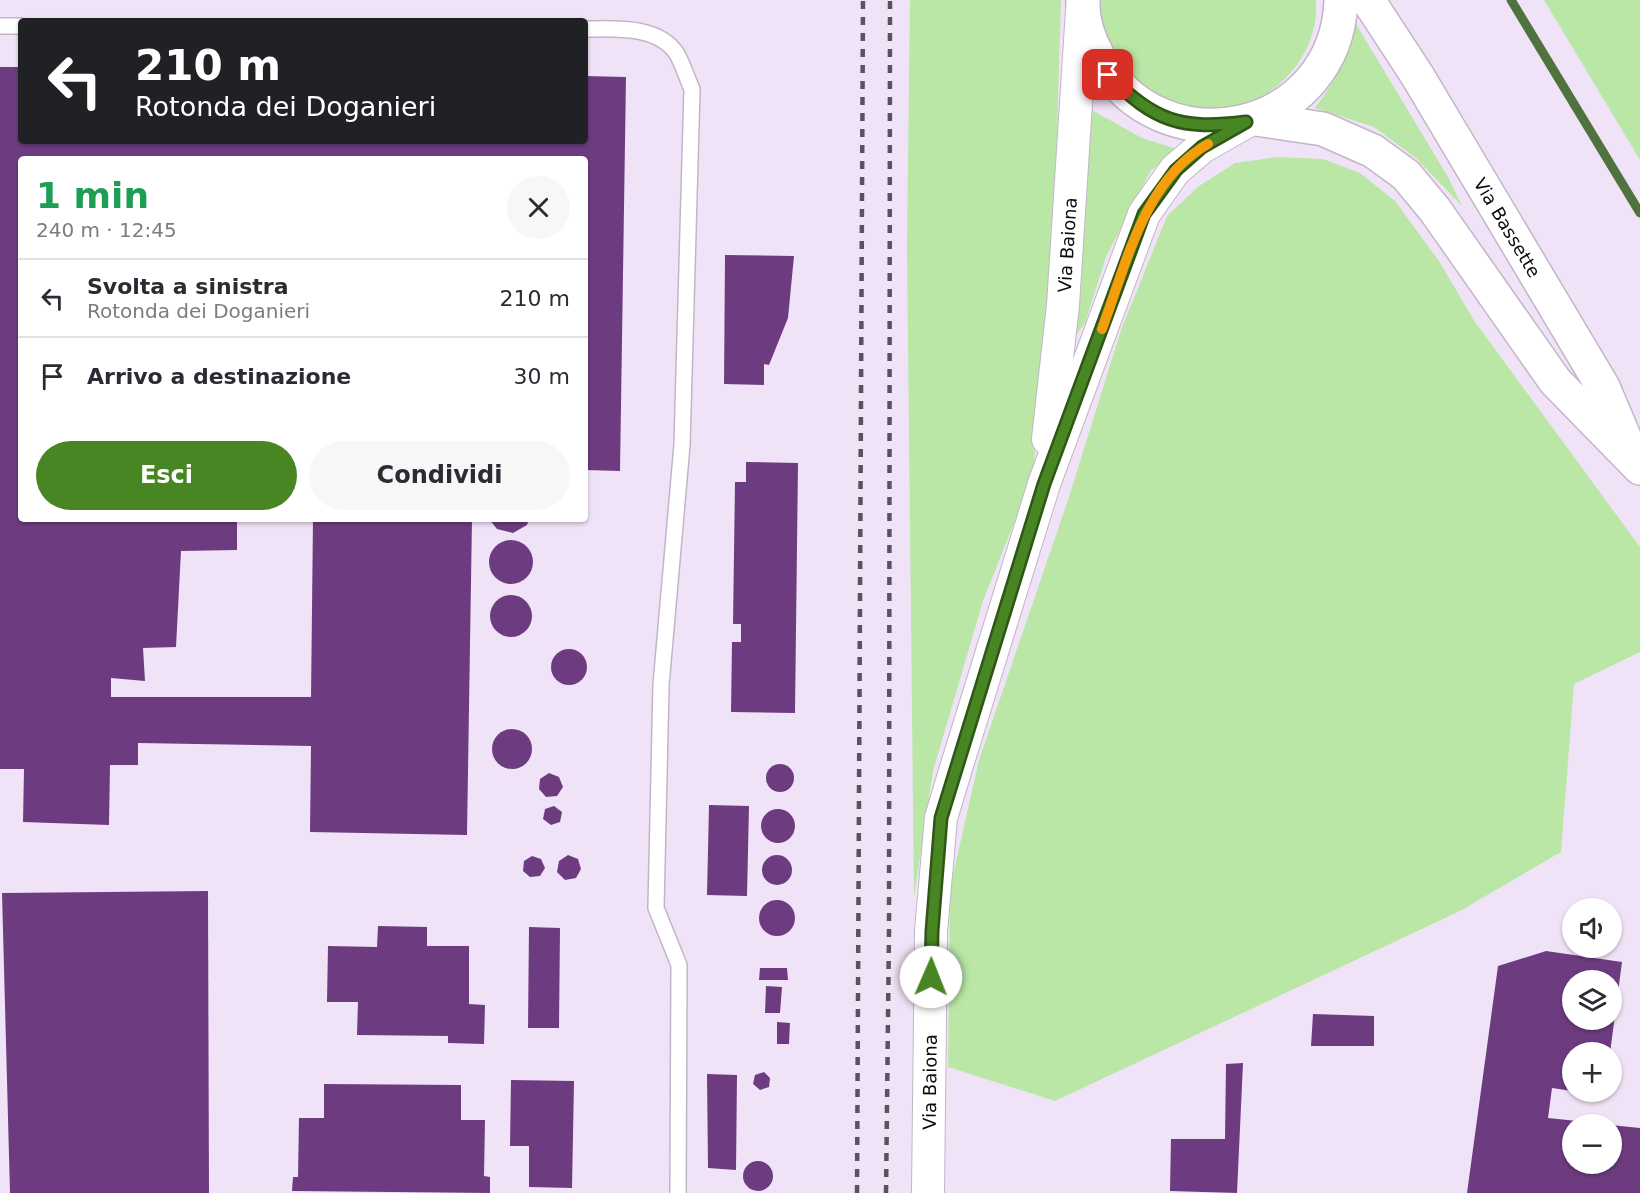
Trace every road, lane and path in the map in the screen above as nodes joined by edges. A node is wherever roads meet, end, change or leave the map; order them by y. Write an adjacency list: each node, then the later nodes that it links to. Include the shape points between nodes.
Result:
1 (1341, 0): 7 (main road, via 1334,40 1317,74 1290,100)
2 (1368, 0): 8 (main road, Via Bassette, via 1603,387)
3 (1083, 2): 7 (main road, via 1090,41 1108,75 1136,103 1170,120 1208,127); 9 (street, Via Baiona, via 1063,305)
4 (0, 26): 5 (lane)
5 (18, 26)
6 (588, 29): 10 (lane, via 620,29 659,36 676,54 692,89 682,445 661,685 656,908 679,965)
7 (1251, 121): 8 (main road, Via Bassette, via 1323,129 1373,151 1406,175 1555,381); 9 (street, Via Baiona, via 1202,147 1184,163 1144,214)
8 (1637, 465)
9 (1044, 484): 11 (street, Via Baiona, via 941,818 932,931)
10 (678, 1193)
11 (928, 1193)

